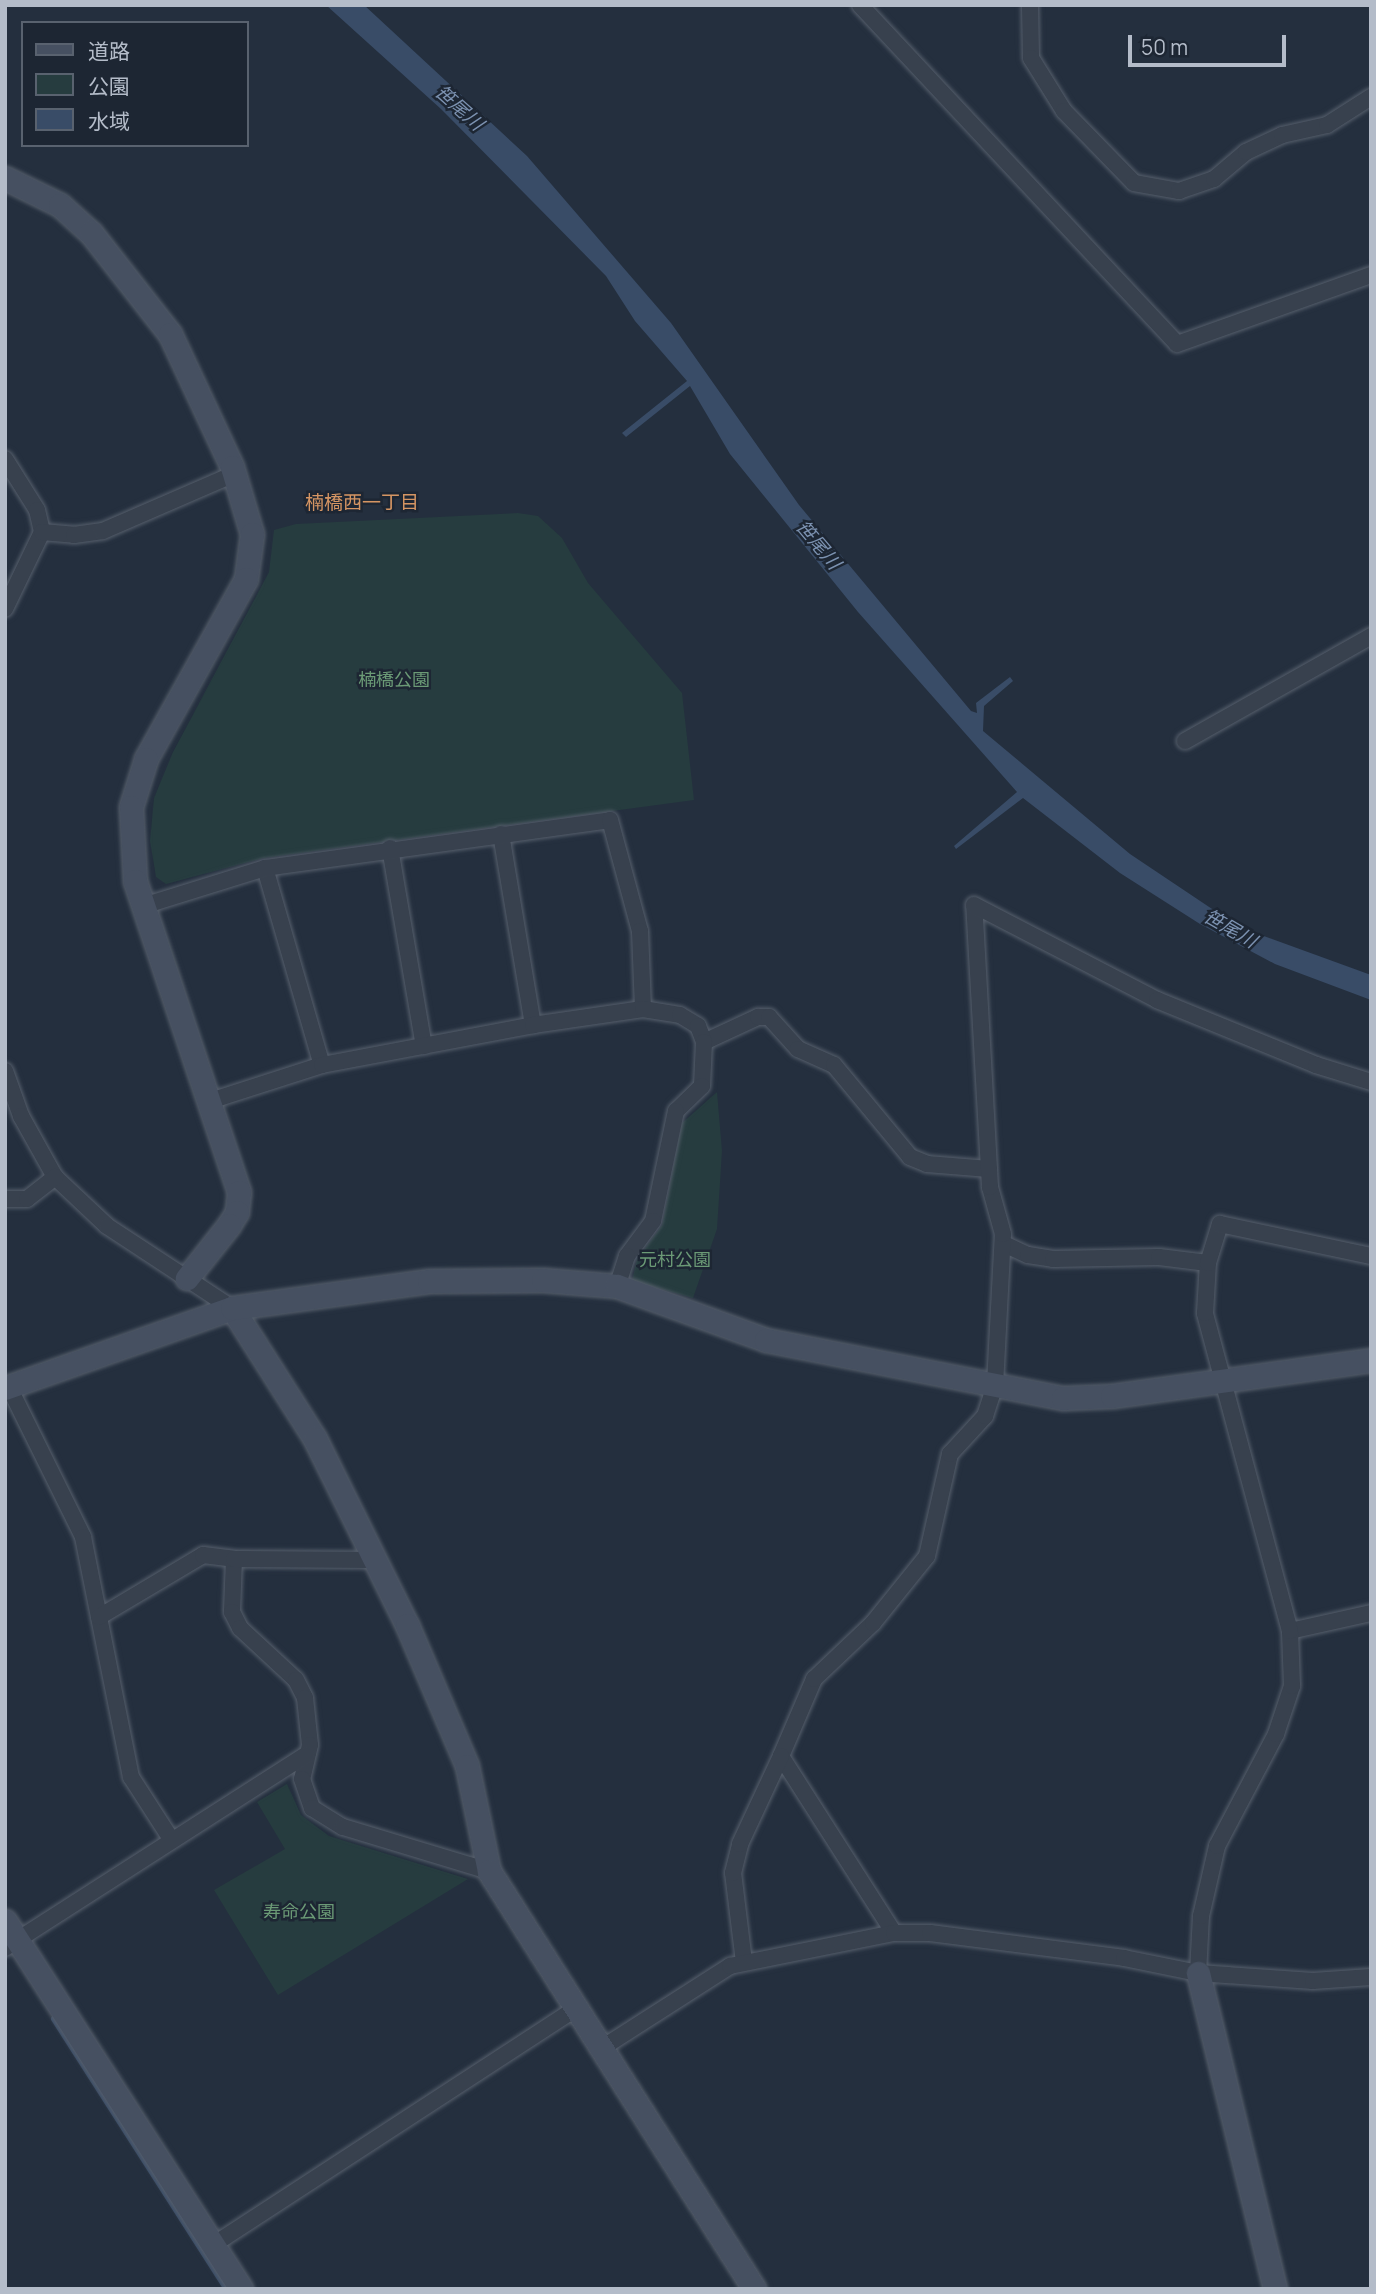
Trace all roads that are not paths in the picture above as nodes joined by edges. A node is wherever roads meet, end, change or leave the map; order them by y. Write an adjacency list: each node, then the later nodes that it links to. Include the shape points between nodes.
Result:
1 (860, 5): 5 (street, via 1177,344)
2 (1032, 6): 3 (street, via 1031,58 1064,111 1134,183 1179,191 1214,179 1246,152 1282,135 1327,125)
3 (1371, 97)
4 (5, 178): 7 (street, via 60,205 91,233 170,334)
5 (1371, 275)
6 (5, 459): 8 (street, via 37,510)
7 (234, 474): 8 (street, via 103,531 75,535); 15 (street, via 250,526 250,564 136,783 129,832)
8 (42, 532): 9 (street)
9 (5, 610)
10 (1371, 636): 11 (street)
11 (1185, 741)
12 (501, 834): 13 (street); 16 (street, via 610,820 640,931); 17 (street)
13 (390, 848): 14 (street); 19 (street)
14 (265, 868): 15 (street); 20 (street)
15 (143, 906): 23 (street)
16 (643, 1009): 17 (street); 18 (street, via 680,1015 698,1026)
17 (533, 1025): 19 (street)
18 (704, 1042): 24 (street, via 758,1017 769,1017 798,1049 834,1065 910,1157 928,1164); 31 (street, via 702,1086 676,1111 653,1221 628,1256)
19 (424, 1046): 20 (street)
20 (322, 1065): 23 (street)
21 (5, 1071): 25 (street, via 21,1116)
22 (1371, 1082): 24 (street, via 1316,1065 1157,1000 974,905)
23 (210, 1101): 30 (street, via 239,1192 237,1212)
24 (989, 1169): 27 (street)
25 (55, 1177): 26 (street, via 27,1199); 30 (street, via 107,1226)
26 (5, 1199)
27 (1004, 1244): 29 (street, via 1053,1259 1159,1257); 35 (street)
28 (1371, 1256): 29 (street, via 1220,1224)
29 (1208, 1263): 34 (street, via 1205,1312)
30 (187, 1278): 32 (street)
31 (617, 1286): 32 (street, via 542,1280 429,1281); 35 (street, via 766,1340)
32 (232, 1308): 36 (street); 38 (street, via 315,1439)
33 (1371, 1360): 34 (street)
34 (1222, 1379): 35 (street, via 1112,1396 1063,1398); 41 (street)
35 (995, 1385): 43 (street, via 985,1416 950,1454 927,1556 873,1623 814,1679)
36 (7, 1388): 40 (street, via 83,1536)
37 (234, 1559): 38 (street); 40 (street, via 203,1555); 42 (street, via 232,1612 240,1628 301,1689 310,1723)
38 (377, 1560): 45 (street, via 467,1766)
39 (1371, 1613): 41 (street)
40 (99, 1617): 44 (street, via 131,1777)
41 (1290, 1631): 49 (street, via 1292,1686 1276,1734 1217,1846 1201,1916)
42 (307, 1754): 44 (street); 45 (street, via 302,1779 305,1792 312,1808 328,1821)
43 (781, 1756): 46 (street); 48 (street, via 740,1844 733,1873)
44 (171, 1839): 47 (street)
45 (489, 1871): 51 (street)
46 (894, 1933): 48 (street); 49 (street, via 930,1933 1124,1958)
47 (10, 1938): 53 (street)
48 (744, 1962): 52 (street)
49 (1198, 1973): 50 (street, via 1313,1981); 56 (street)
50 (1371, 1977)
51 (575, 2009): 52 (street); 53 (street)
52 (599, 2050): 55 (street)
53 (213, 2245): 54 (street)
54 (241, 2289)
55 (754, 2289)
56 (1275, 2289)

